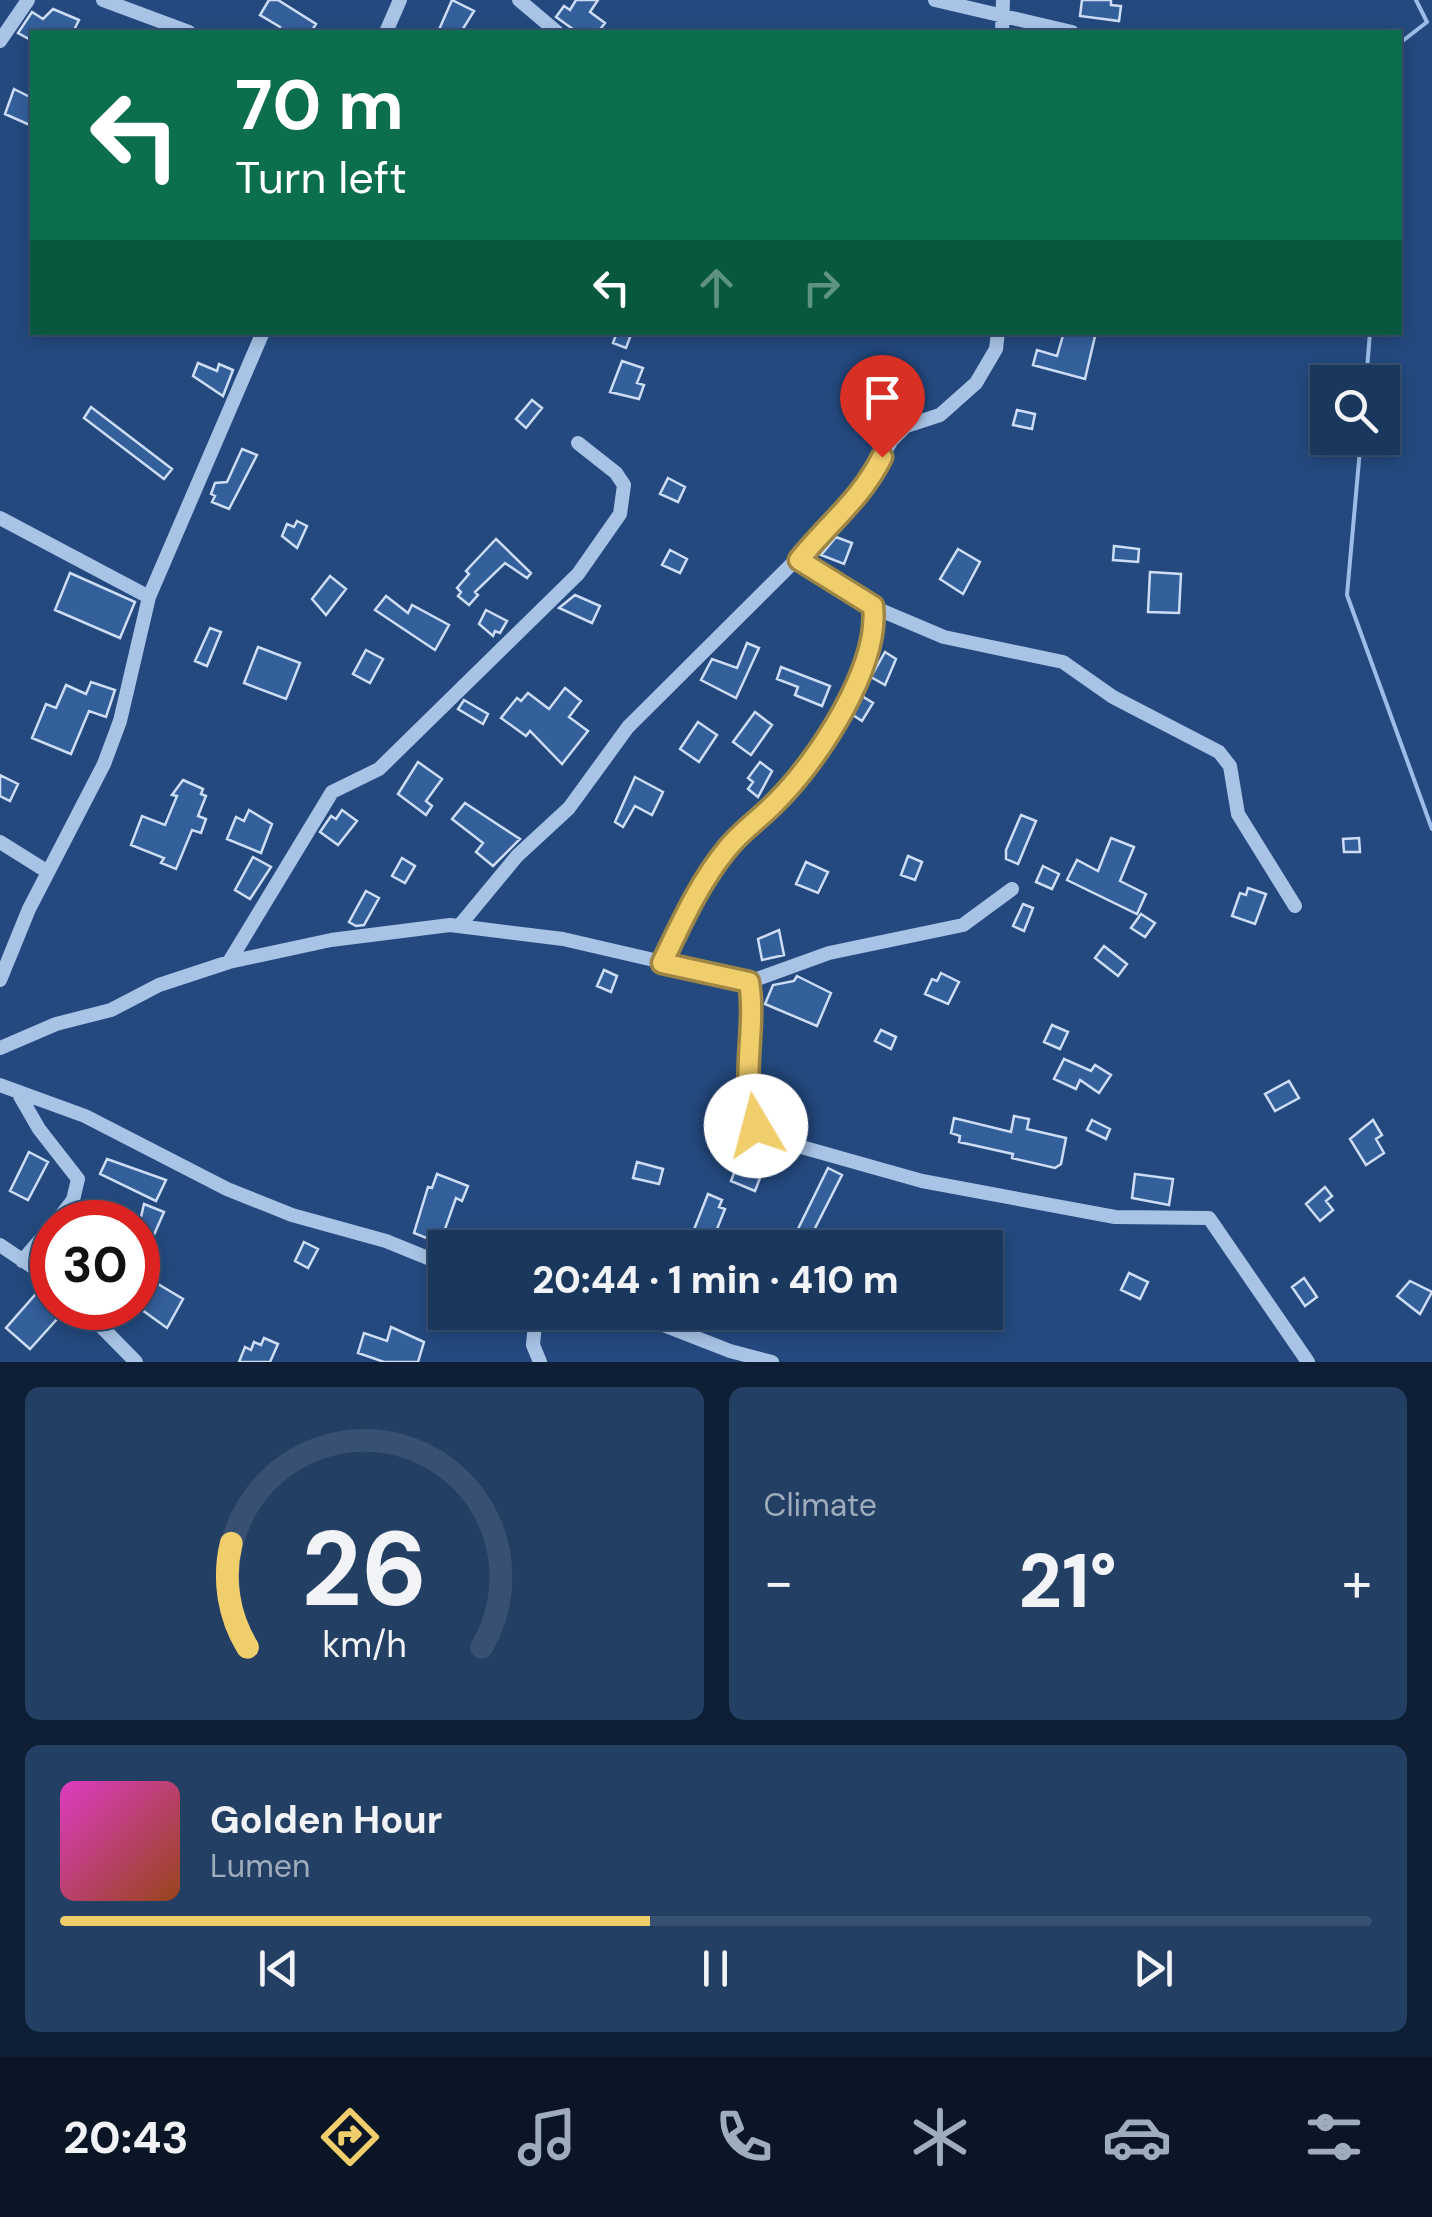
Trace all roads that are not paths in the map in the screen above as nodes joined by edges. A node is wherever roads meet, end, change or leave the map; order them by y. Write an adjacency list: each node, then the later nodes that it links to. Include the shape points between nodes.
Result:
1 (28, 0): 12 (street)
2 (103, 0): 8 (street)
3 (400, 0): 9 (street)
4 (519, 0): 10 (street)
5 (935, 0): 7 (street)
6 (1003, 0): 7 (street)
7 (1002, 25): 11 (street)
8 (184, 30)
9 (387, 30)
10 (555, 30)
11 (1052, 30)
12 (0, 41)
13 (261, 335): 18 (street)
14 (998, 335): 17 (street, via 976,383 940,415 906,426 863,492)
15 (578, 442): 25 (street, via 624,485 610,532 578,574 424,727 379,769 332,792)
16 (0, 518): 18 (street)
17 (799, 560): 19 (street); 24 (street, via 628,727 569,808 517,856)
18 (149, 597): 21 (street, via 120,721)
19 (873, 606): 23 (street, via 965,644 1062,662 1113,697 1219,752 1230,766 1238,814); 26 (street, via 872,647 840,712 799,776 726,849)
20 (0, 842): 21 (street)
21 (48, 872): 27 (street)
22 (1012, 889): 28 (street, via 964,925 828,952)
23 (1295, 906)
24 (460, 925): 25 (street, via 331,940); 26 (street, via 563,939)
25 (229, 962): 29 (street)
26 (662, 963): 28 (street)
27 (0, 980)
28 (749, 982): 44 (street, via 751,1113 773,1139 922,1181 1115,1217 1209,1218)
29 (0, 1048)
30 (0, 1085): 31 (street)
31 (20, 1096): 32 (street, via 78,1180); 35 (street, via 85,1116 292,1216)
32 (73, 1200)
33 (0, 1246): 36 (street)
34 (30, 1252): 36 (street)
35 (428, 1258)
36 (22, 1261): 37 (street)
37 (30, 1266)
38 (105, 1330): 41 (street)
39 (534, 1330): 42 (street)
40 (676, 1330): 43 (street)
41 (136, 1362)
42 (540, 1362)
43 (772, 1362)
44 (1308, 1362)

